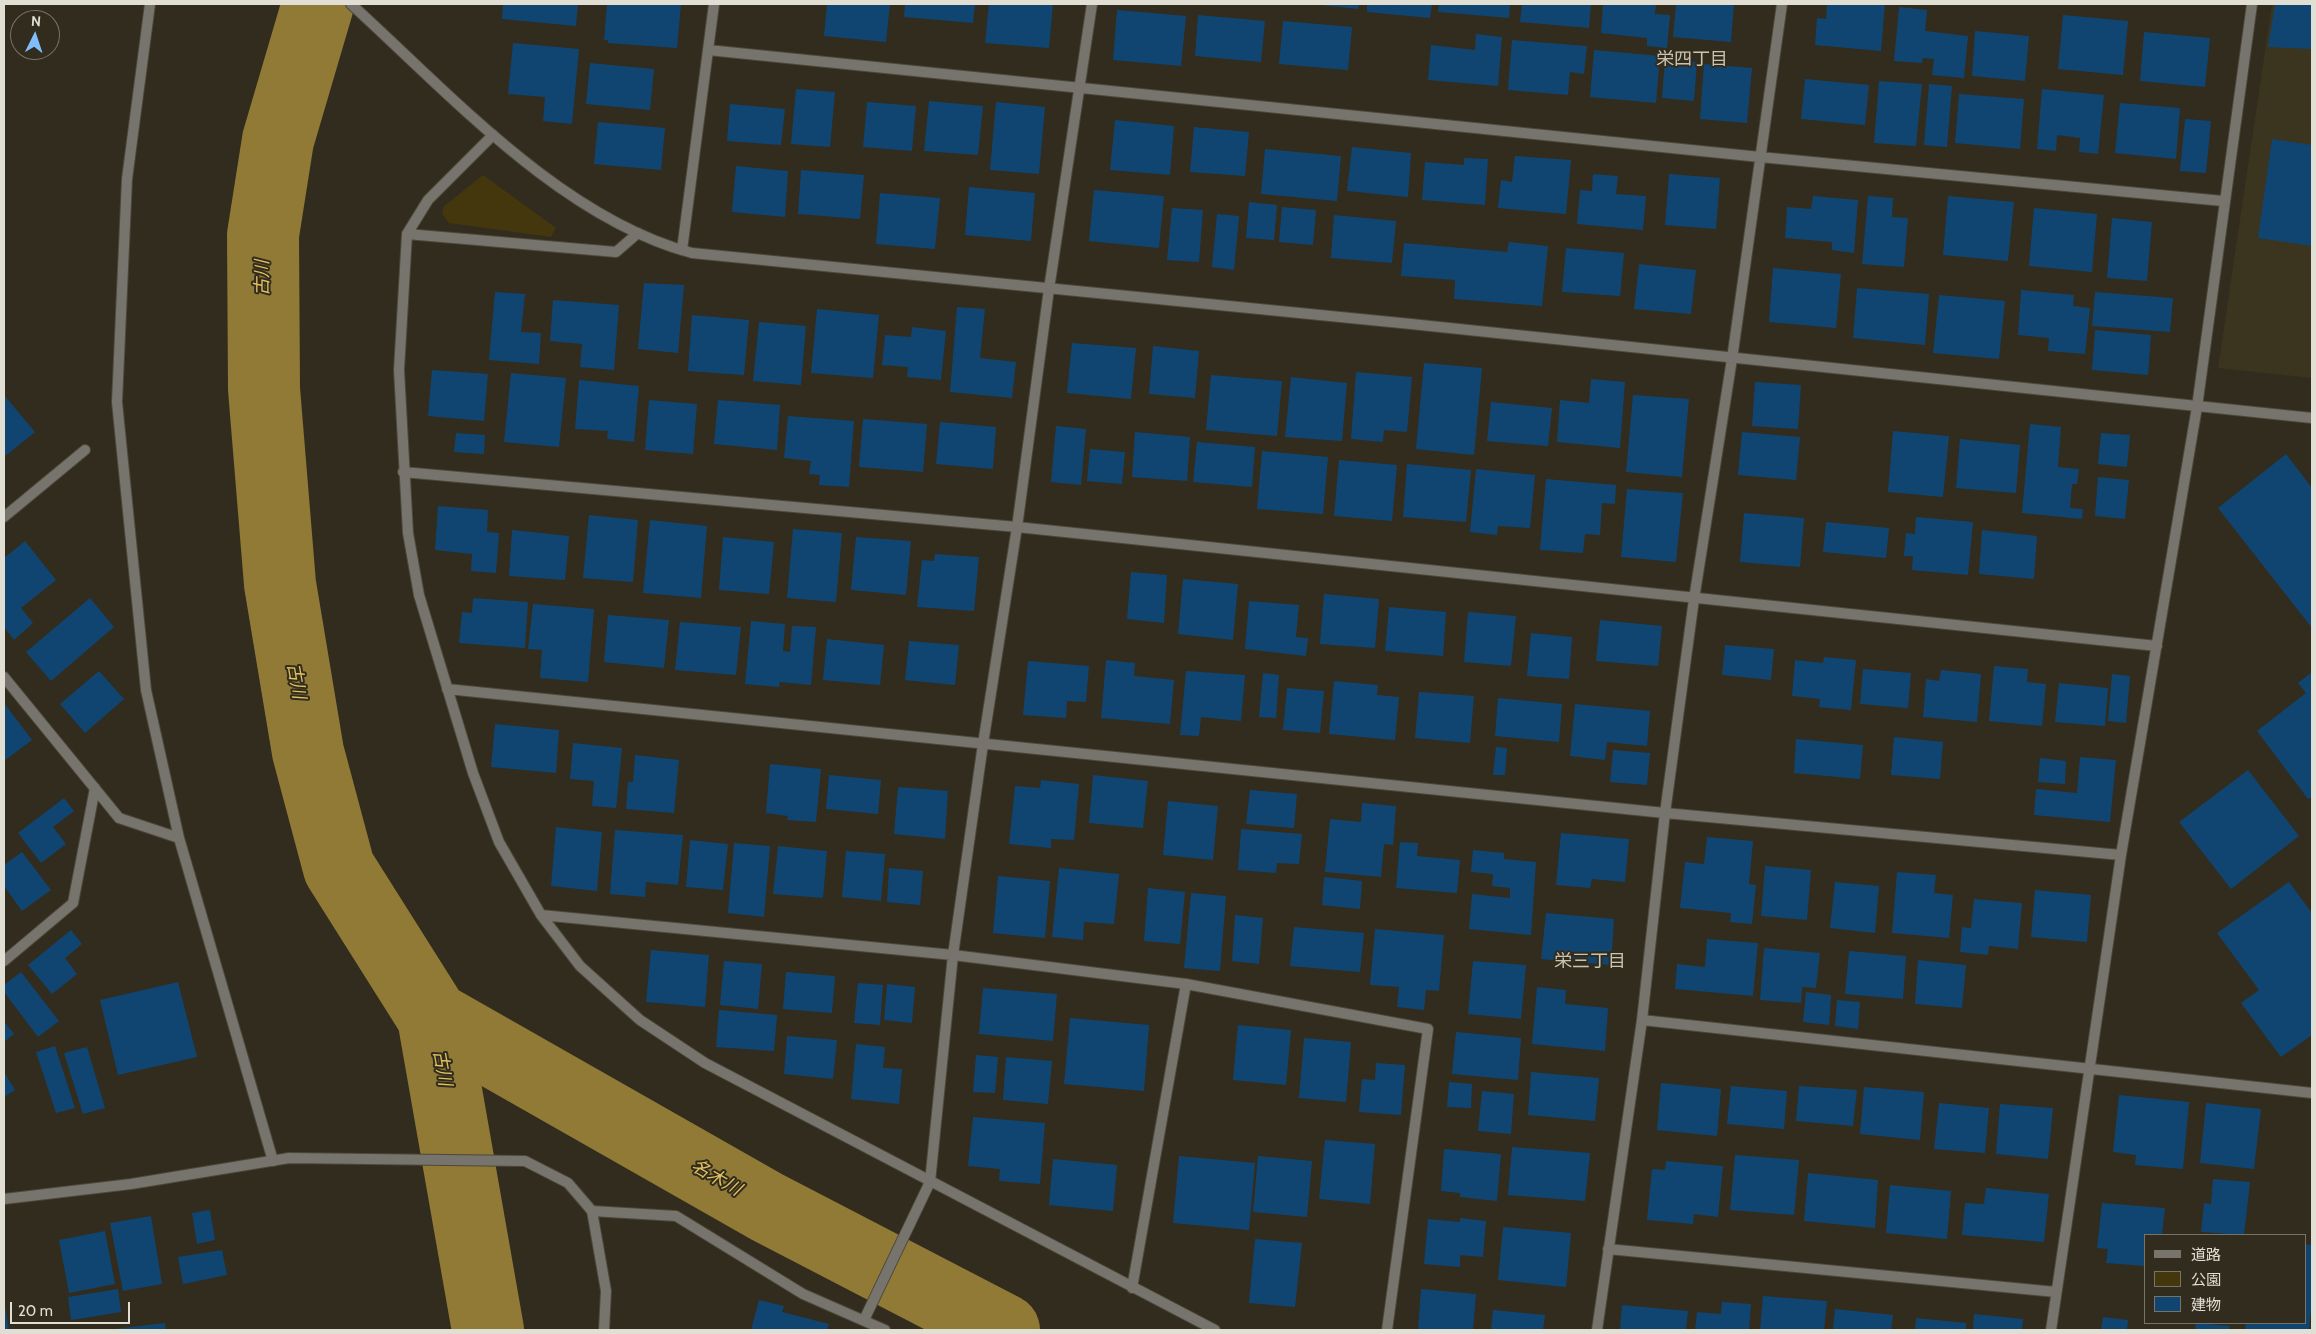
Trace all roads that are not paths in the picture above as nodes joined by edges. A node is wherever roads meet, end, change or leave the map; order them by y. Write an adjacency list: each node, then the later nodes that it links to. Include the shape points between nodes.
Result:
1 (150, 4): 30 (street, via 128,179 117,402 146,690)
2 (351, 4): 9 (street)
3 (714, 4): 7 (street)
4 (1092, 4): 8 (street)
5 (1782, 4): 10 (street)
6 (2252, 4): 11 (street)
7 (708, 50): 8 (street); 14 (street)
8 (1081, 88): 10 (street); 15 (street)
9 (492, 135): 12 (street, via 569,194); 13 (street, via 428,200)
10 (1760, 157): 11 (street); 16 (street)
11 (2223, 200): 17 (street)
12 (638, 233): 13 (street, via 616,252); 14 (street)
13 (406, 234): 20 (street, via 399,370)
14 (682, 250): 15 (street, via 702,255)
15 (1049, 289): 16 (street); 22 (street)
16 (1732, 359): 17 (street); 23 (street)
17 (2197, 407): 18 (street); 24 (street)
18 (2312, 418)
19 (85, 450): 21 (street)
20 (403, 472): 22 (street); 26 (street, via 408,533 419,595)
21 (4, 517)
22 (1017, 527): 23 (street); 27 (street)
23 (1694, 599): 24 (street); 29 (street)
24 (2157, 646): 31 (street)
25 (4, 677): 28 (street)
26 (447, 689): 27 (street); 32 (street, via 499,842)
27 (983, 744): 29 (street); 33 (street)
28 (95, 788): 30 (street, via 119,818); 34 (street, via 73,902)
29 (1665, 813): 31 (street); 36 (street)
30 (179, 838): 39 (street)
31 (2121, 855): 37 (street)
32 (541, 914): 33 (street); 40 (street, via 580,966 640,1020 704,1063)
33 (953, 955): 35 (street); 40 (street)
34 (4, 961)
35 (1186, 984): 44 (street); 50 (street, via 1428,1030)
36 (1642, 1020): 37 (street); 43 (street)
37 (2089, 1068): 38 (street); 45 (street)
38 (2312, 1093)
39 (273, 1161): 41 (street, via 131,1184); 42 (street, via 290,1158 525,1161 568,1183)
40 (930, 1182): 44 (street); 46 (street)
41 (4, 1199)
42 (592, 1211): 46 (street, via 676,1216 803,1294); 47 (street, via 606,1291)
43 (1608, 1249): 45 (street); 51 (street)
44 (1132, 1288): 49 (street)
45 (2056, 1292): 52 (street)
46 (864, 1320): 48 (street)
47 (604, 1330)
48 (885, 1330)
49 (1215, 1330)
50 (1386, 1330)
51 (1597, 1330)
52 (2051, 1330)

